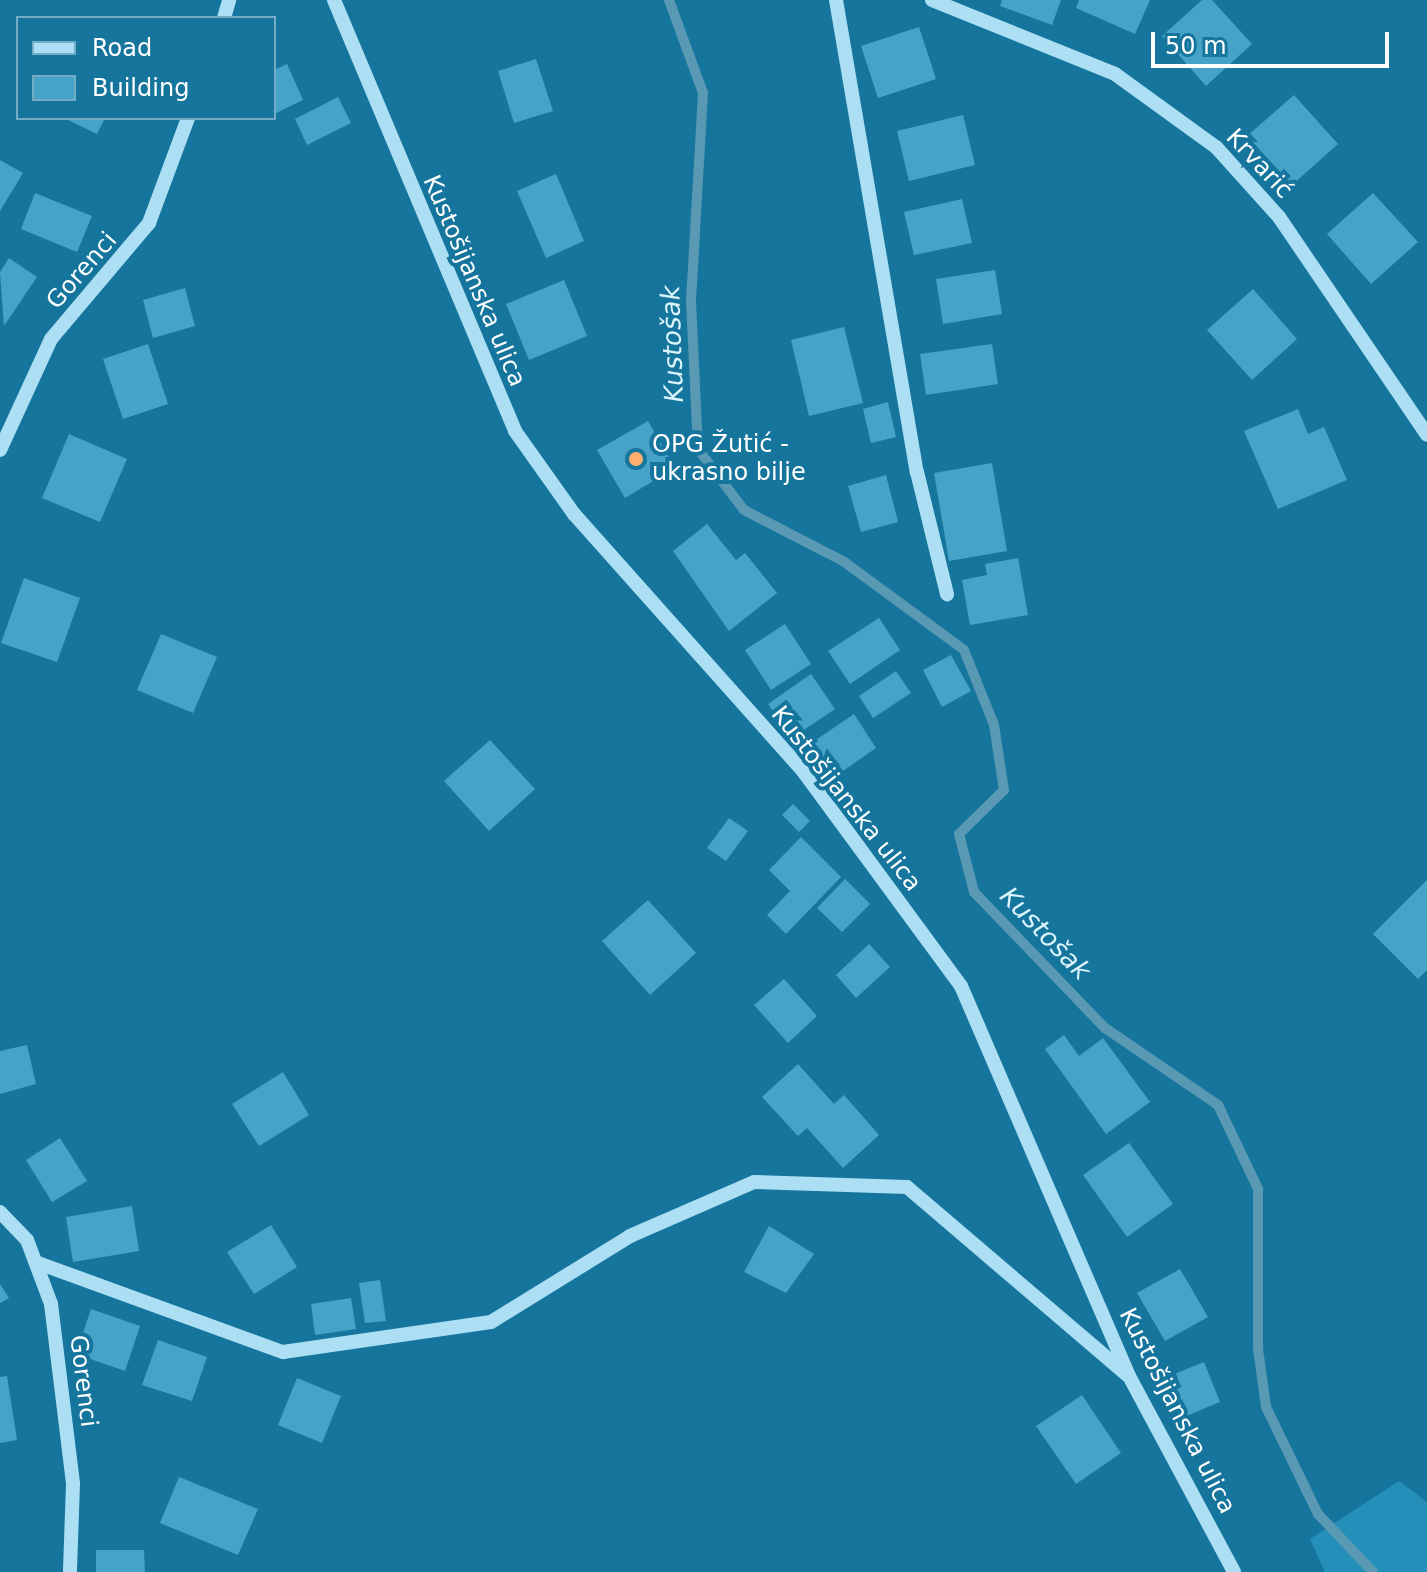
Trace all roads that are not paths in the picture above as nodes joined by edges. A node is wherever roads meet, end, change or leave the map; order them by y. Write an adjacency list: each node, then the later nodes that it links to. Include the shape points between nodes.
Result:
1 (334, 0): 10 (street, Kustošijanska ulica, via 515,431 574,514 803,771 961,986)
2 (836, 0): 7 (street, via 917,472)
3 (932, 0): 5 (street, Krvarić, via 1115,74 1216,147 1279,217)
4 (187, 120): 6 (street, Gorenci, via 149,223 51,339)
5 (1427, 435)
6 (0, 450)
7 (947, 594)
8 (0, 1212): 9 (street, Gorenci)
9 (38, 1263): 10 (street, via 283,1352 491,1322 630,1236 754,1182 907,1187); 11 (street, Gorenci, via 64,1394 73,1484)
10 (1129, 1376): 12 (street, Kustošijanska ulica)
11 (70, 1572)
12 (1234, 1572)

